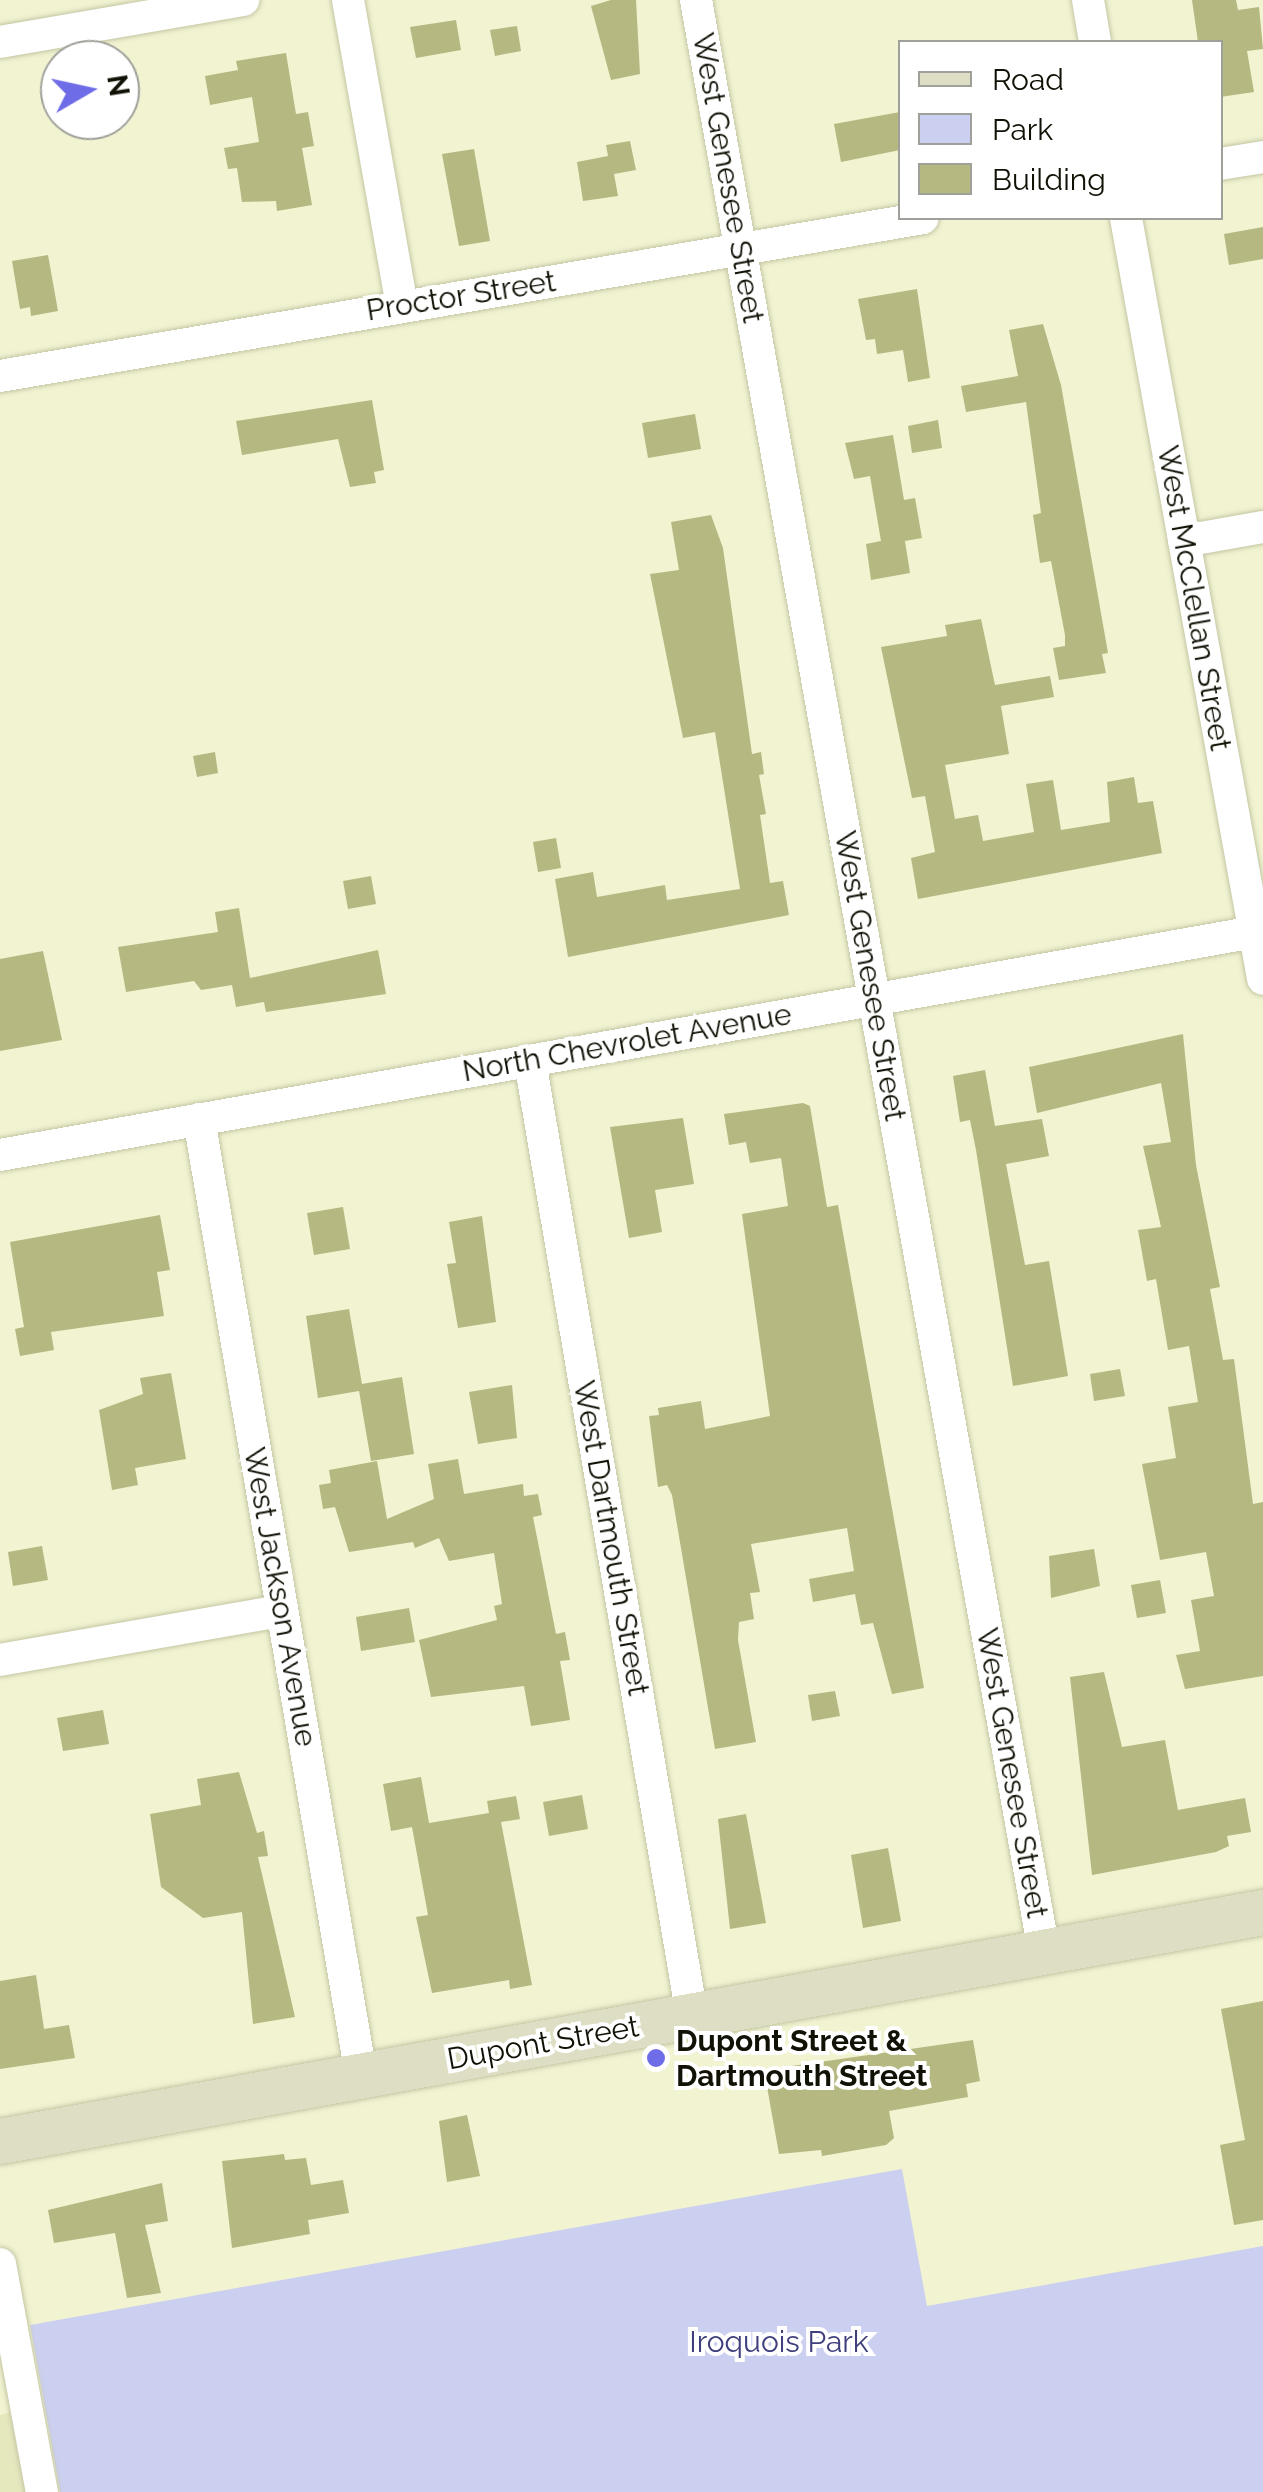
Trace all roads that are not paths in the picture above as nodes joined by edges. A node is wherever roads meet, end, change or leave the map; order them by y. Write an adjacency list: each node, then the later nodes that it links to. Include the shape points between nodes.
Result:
1 (244, 0): 6 (street)
2 (348, 0): 12 (street)
3 (696, 0): 11 (street, West Genesee Street)
4 (1088, 0): 5 (street)
5 (1096, 40)
6 (0, 42)
7 (1263, 157): 8 (street)
8 (1223, 164)
9 (912, 220): 11 (street, Proctor Street)
10 (1126, 220): 15 (street, West McClellan Street)
11 (740, 250): 12 (street, Proctor Street); 18 (street, West Genesee Street)
12 (402, 305): 13 (street, Proctor Street)
13 (0, 376)
14 (1263, 527): 15 (street)
15 (1184, 542): 16 (street, West McClellan Street)
16 (1254, 932): 17 (street, West McClellan Street); 18 (street, North Chevrolet Avenue)
17 (1263, 979)
18 (874, 1000): 19 (street, North Chevrolet Avenue); 25 (street, West Genesee Street)
19 (530, 1060): 20 (street, North Chevrolet Avenue); 26 (street, West Dartmouth Street)
20 (200, 1119): 21 (street, North Chevrolet Avenue); 22 (street, West Jackson Avenue)
21 (0, 1154)
22 (282, 1611): 23 (street); 27 (street, West Jackson Avenue)
23 (0, 1660)
24 (1263, 1912): 25 (street, Dupont Street)
25 (1044, 1952): 26 (street, Dupont Street)
26 (692, 2016): 27 (street, Dupont Street)
27 (361, 2075): 28 (street, Dupont Street)
28 (0, 2141)
29 (0, 2264): 30 (street)
30 (42, 2492)

